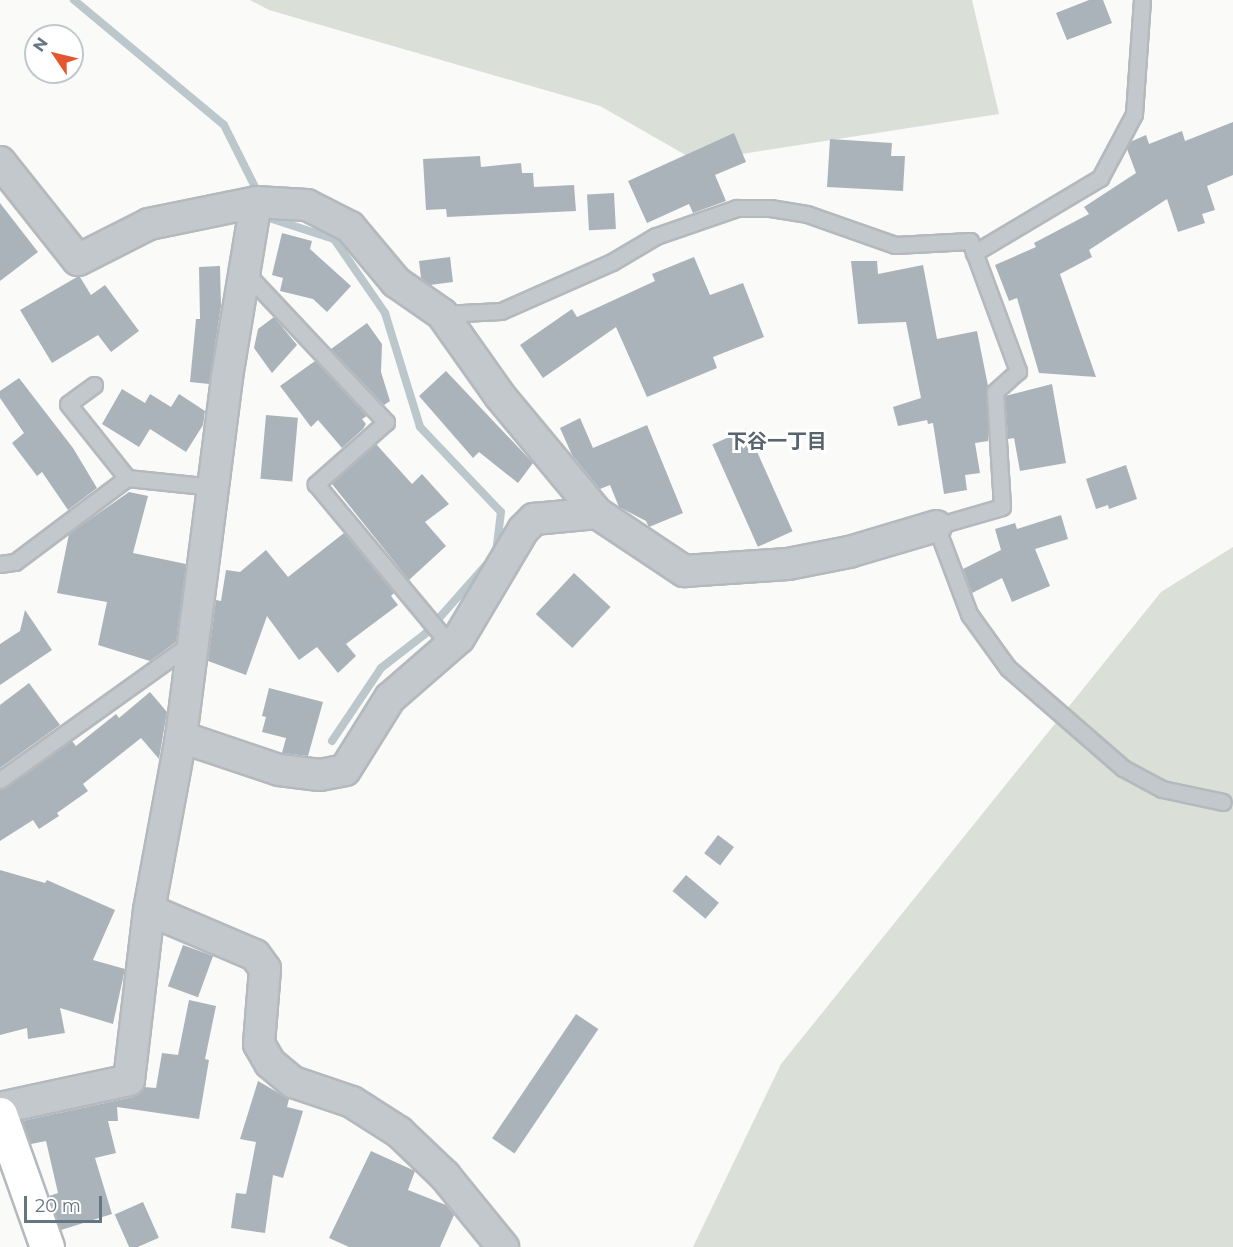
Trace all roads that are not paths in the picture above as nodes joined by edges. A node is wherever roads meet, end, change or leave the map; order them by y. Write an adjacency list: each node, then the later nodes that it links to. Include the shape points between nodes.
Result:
1 (1142, 0): 4 (lane, via 1134,114 1100,178)
2 (0, 162): 3 (street, via 78,260 148,224)
3 (256, 202): 5 (street); 6 (street, via 307,205 350,227 396,282)
4 (974, 253): 6 (lane, via 970,241 895,245 807,214 737,207 656,237 612,262 501,311); 11 (lane, via 1018,371 995,392 1002,507)
5 (245, 272): 9 (street); 14 (lane, via 386,422 316,484)
6 (442, 314): 10 (street, via 500,396)
7 (94, 385): 8 (lane, via 68,405)
8 (127, 478): 9 (lane); 12 (lane, via 15,562)
9 (214, 487): 13 (street)
10 (597, 513): 11 (street, via 684,571 788,564); 14 (street, via 534,519 523,530 459,638)
11 (936, 526): 17 (lane, via 969,614 1008,668 1123,768 1162,789)
12 (0, 564)
13 (195, 641): 15 (street); 16 (lane)
14 (450, 645): 15 (street, via 390,698 345,770 320,775 279,770)
15 (181, 737): 18 (street)
16 (0, 780)
17 (1223, 802)
18 (149, 910): 19 (street, via 129,1080); 22 (street, via 255,955 265,969 259,1044 270,1063 293,1082 352,1102 399,1132 445,1176)
19 (0, 1107)
20 (0, 1114): 21 (highway)
21 (47, 1247)
22 (502, 1247)

